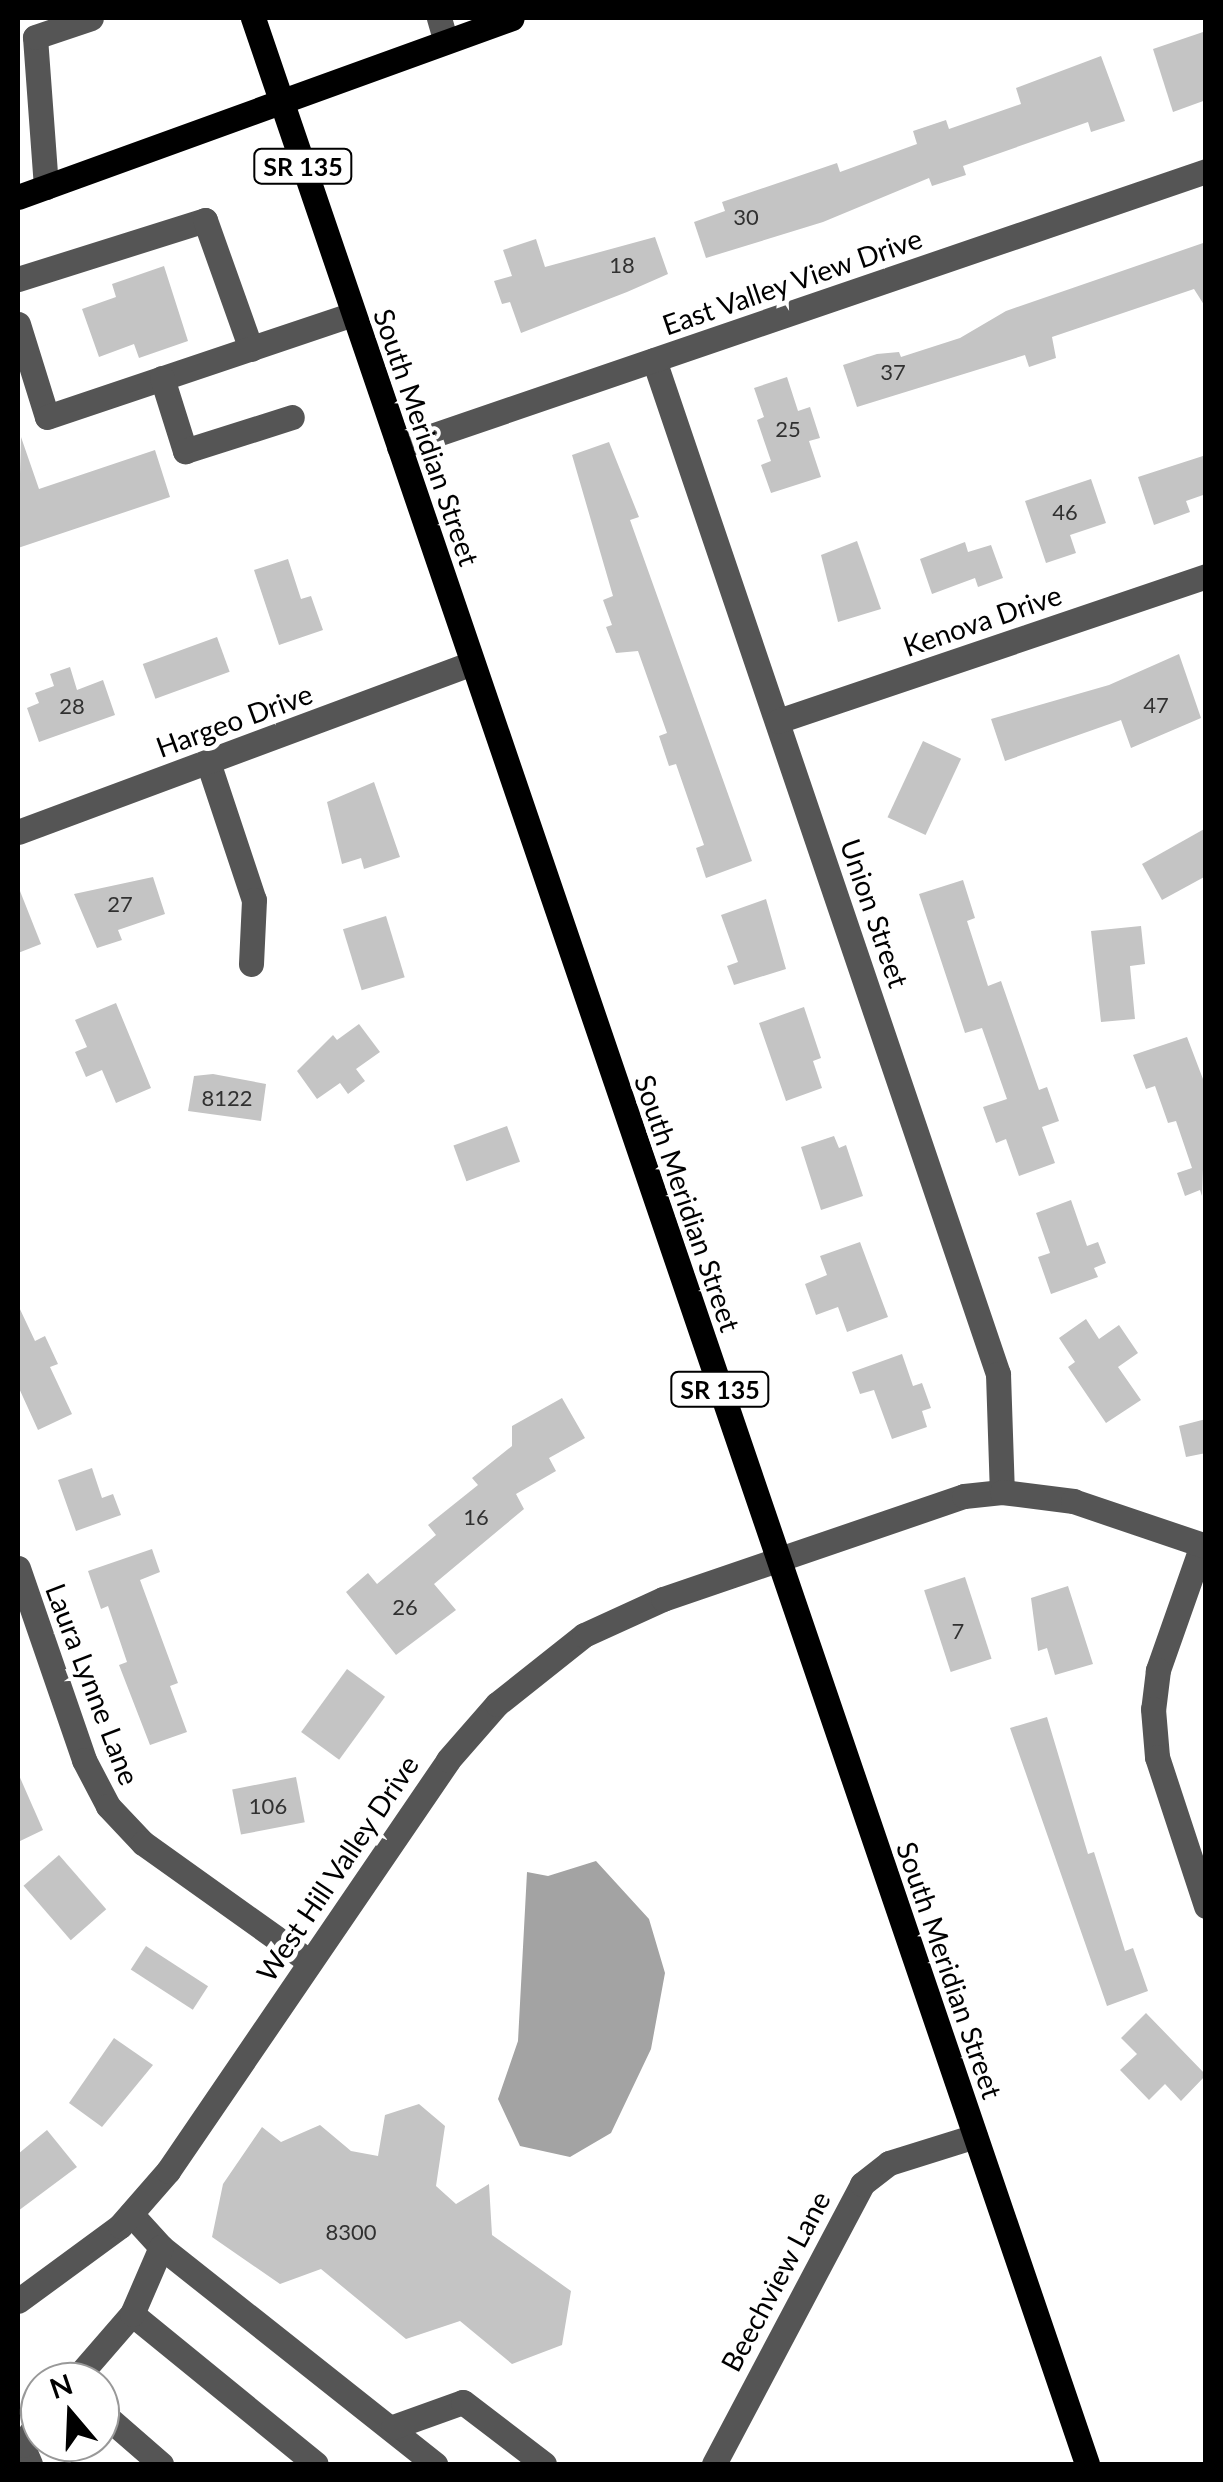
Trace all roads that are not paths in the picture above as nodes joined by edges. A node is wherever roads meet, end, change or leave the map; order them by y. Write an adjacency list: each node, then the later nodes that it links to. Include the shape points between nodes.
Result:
1 (91, 18): 4 (street)
2 (253, 18): 6 (main road, South Meridian Street / SR 135)
3 (512, 18): 5 (main road)
4 (32, 27): 8 (street)
5 (442, 28): 6 (main road)
6 (280, 100): 8 (main road); 11 (main road, South Meridian Street / SR 135)
7 (1206, 170): 14 (street, East Valley View Drive)
8 (46, 187): 9 (main road)
9 (18, 197)
10 (18, 279): 13 (street, via 204,220)
11 (354, 314): 13 (street); 18 (main road, South Meridian Street / SR 135)
12 (18, 324): 16 (street)
13 (250, 349): 15 (street)
14 (654, 360): 18 (street, East Valley View Drive); 21 (street, Union Street)
15 (162, 378): 16 (street, via 48,417); 17 (street, via 185,451)
16 (26, 382)
17 (292, 417)
18 (398, 447): 20 (main road, South Meridian Street / SR 135)
19 (1206, 576): 21 (street, Kenova Drive)
20 (472, 664): 22 (street, Hargeo Drive); 27 (main road, South Meridian Street / SR 135)
21 (778, 721): 25 (street, Union Street, via 998,1374)
22 (208, 762): 23 (street, Hargeo Drive); 24 (street, via 254,900)
23 (18, 832)
24 (250, 964)
25 (1002, 1492): 26 (street, West Hill Valley Drive, via 1074,1501); 27 (street, West Hill Valley Drive, via 964,1496)
26 (1204, 1546): 29 (street, via 1158,1670 1152,1709 1157,1757)
27 (778, 1558): 30 (street, West Hill Valley Drive, via 584,1635 497,1704 448,1760); 31 (main road, South Meridian Street / SR 135)
28 (18, 1568): 30 (street, Laura Lynne Lane, via 84,1760 108,1806 143,1843)
29 (1206, 1906)
30 (310, 1962): 32 (street, West Hill Valley Drive, via 168,2171)
31 (975, 2136): 43 (street, Beechview Lane, via 888,2163 862,2184); 44 (main road, South Meridian Street / SR 135)
32 (131, 2214): 33 (street); 34 (street, West Hill Valley Drive)
33 (161, 2248): 35 (street); 37 (street)
34 (18, 2301)
35 (132, 2314): 36 (street); 40 (street)
36 (90, 2362)
37 (393, 2427): 41 (street); 42 (street, via 463,2402)
38 (120, 2429): 39 (street)
39 (161, 2464)
40 (316, 2464)
41 (435, 2464)
42 (544, 2464)
43 (714, 2464)
44 (1087, 2464)

